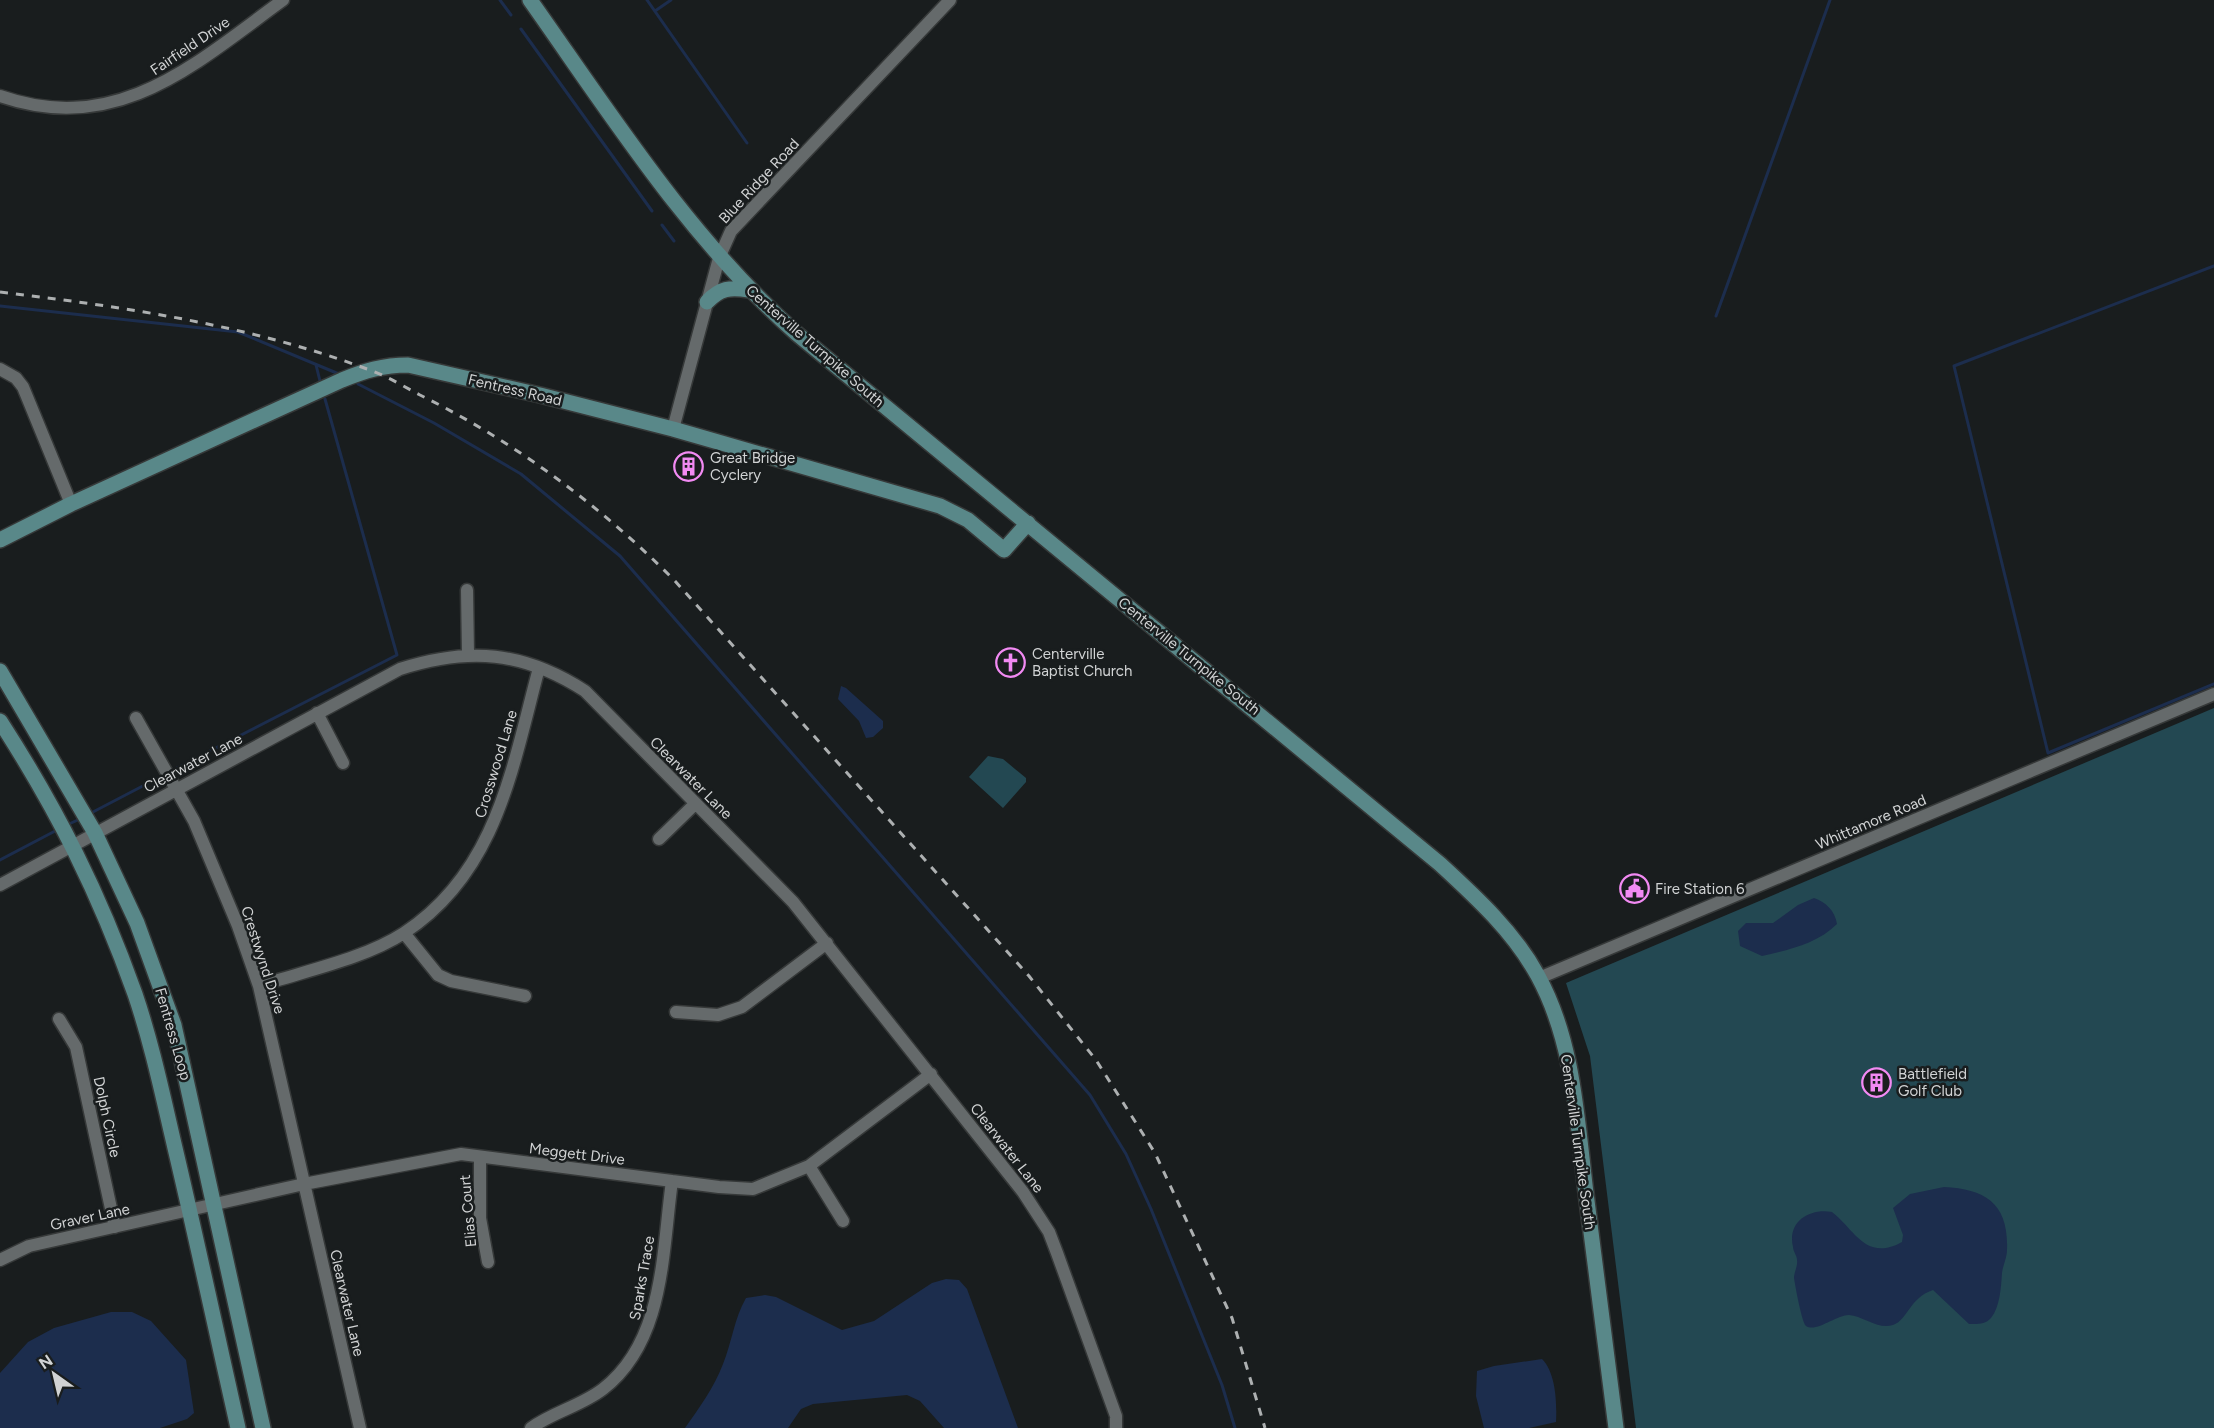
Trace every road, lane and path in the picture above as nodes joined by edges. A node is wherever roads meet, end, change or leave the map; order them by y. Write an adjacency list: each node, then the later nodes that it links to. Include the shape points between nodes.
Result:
1 (283, 0): 4 (street, Fairfield Drive, via 188,69 132,97 96,105 58,107)
2 (530, 0): 5 (street, Centerville Turnpike South)
3 (950, 0): 5 (street, Blue Ridge Road, via 731,231)
4 (0, 96)
5 (719, 258): 6 (street, Centerville Turnpike South); 7 (street, Blue Ridge Road)
6 (749, 290): 7 (street, via 727,288); 11 (street, Centerville Turnpike South)
7 (707, 302): 9 (street, Blue Ridge Road)
8 (0, 369): 10 (street, via 23,387)
9 (673, 429): 10 (street, Fentress Road, via 450,374 384,366 342,380); 11 (street, Fentress Road, via 950,510 1004,550)
10 (71, 504): 12 (street, Fentress Road)
11 (1028, 523): 30 (street, Centerville Turnpike South, via 1449,872 1499,920)
12 (0, 540)
13 (467, 590): 14 (street)
14 (468, 654): 15 (street, Clearwater Lane, via 511,659); 18 (street, Clearwater Lane, via 400,669)
15 (539, 668): 23 (street, Clearwater Lane, via 564,677 585,691); 28 (street, Crosswood Lane, via 504,800 492,830 451,893)
16 (0, 671): 24 (street, Fentress Loop)
17 (2214, 694): 30 (street, Whittamore Road)
18 (317, 713): 21 (street); 22 (street, Clearwater Lane)
19 (136, 718): 22 (street, Crestwynd Drive)
20 (0, 721): 26 (street, Fentress Loop)
21 (343, 764)
22 (176, 789): 24 (street, Clearwater Lane); 31 (street, Crestwynd Drive, via 217,873)
23 (695, 804): 25 (street); 29 (street, Clearwater Lane, via 793,902)
24 (95, 833): 26 (street, Clearwater Lane); 40 (street, Fentress Loop, via 137,923 174,1026)
25 (660, 839)
26 (75, 847): 27 (street, Clearwater Lane); 41 (street, Fentress Loop, via 136,997)
27 (0, 885)
28 (404, 933): 31 (street, Crosswood Lane, via 370,950); 32 (street, via 438,975)
29 (828, 943): 33 (street, via 742,1007 717,1015); 35 (street, Clearwater Lane)
30 (1539, 978): 51 (street, Centerville Turnpike South, via 1563,1037 1573,1088)
31 (259, 986): 39 (street, Crestwynd Drive)
32 (525, 996)
33 (676, 1012)
34 (59, 1019): 43 (street, Dolph Circle, via 76,1047)
35 (931, 1074): 37 (street, Meggett Drive); 50 (street, Clearwater Lane, via 1023,1192 1049,1232 1116,1416)
36 (480, 1157): 38 (street, Meggett Drive); 39 (street, Meggett Drive, via 460,1155); 45 (street, Elias Court, via 480,1218)
37 (809, 1166): 38 (street, Meggett Drive, via 753,1188); 42 (street)
38 (672, 1181): 49 (street, Sparks Trace, via 656,1296 644,1339 619,1375 602,1390)
39 (304, 1184): 40 (street, Meggett Drive); 48 (street, Clearwater Lane)
40 (215, 1205): 41 (street, Meggett Drive); 47 (street, Fentress Loop)
41 (189, 1210): 43 (street, Graver Lane); 46 (street, Fentress Loop)
42 (843, 1221)
43 (115, 1227): 44 (street, Graver Lane, via 29,1246)
44 (0, 1258)
45 (488, 1262)
46 (238, 1428)
47 (263, 1428)
48 (360, 1428)
49 (531, 1428)
50 (1116, 1428)
51 (1616, 1428)

